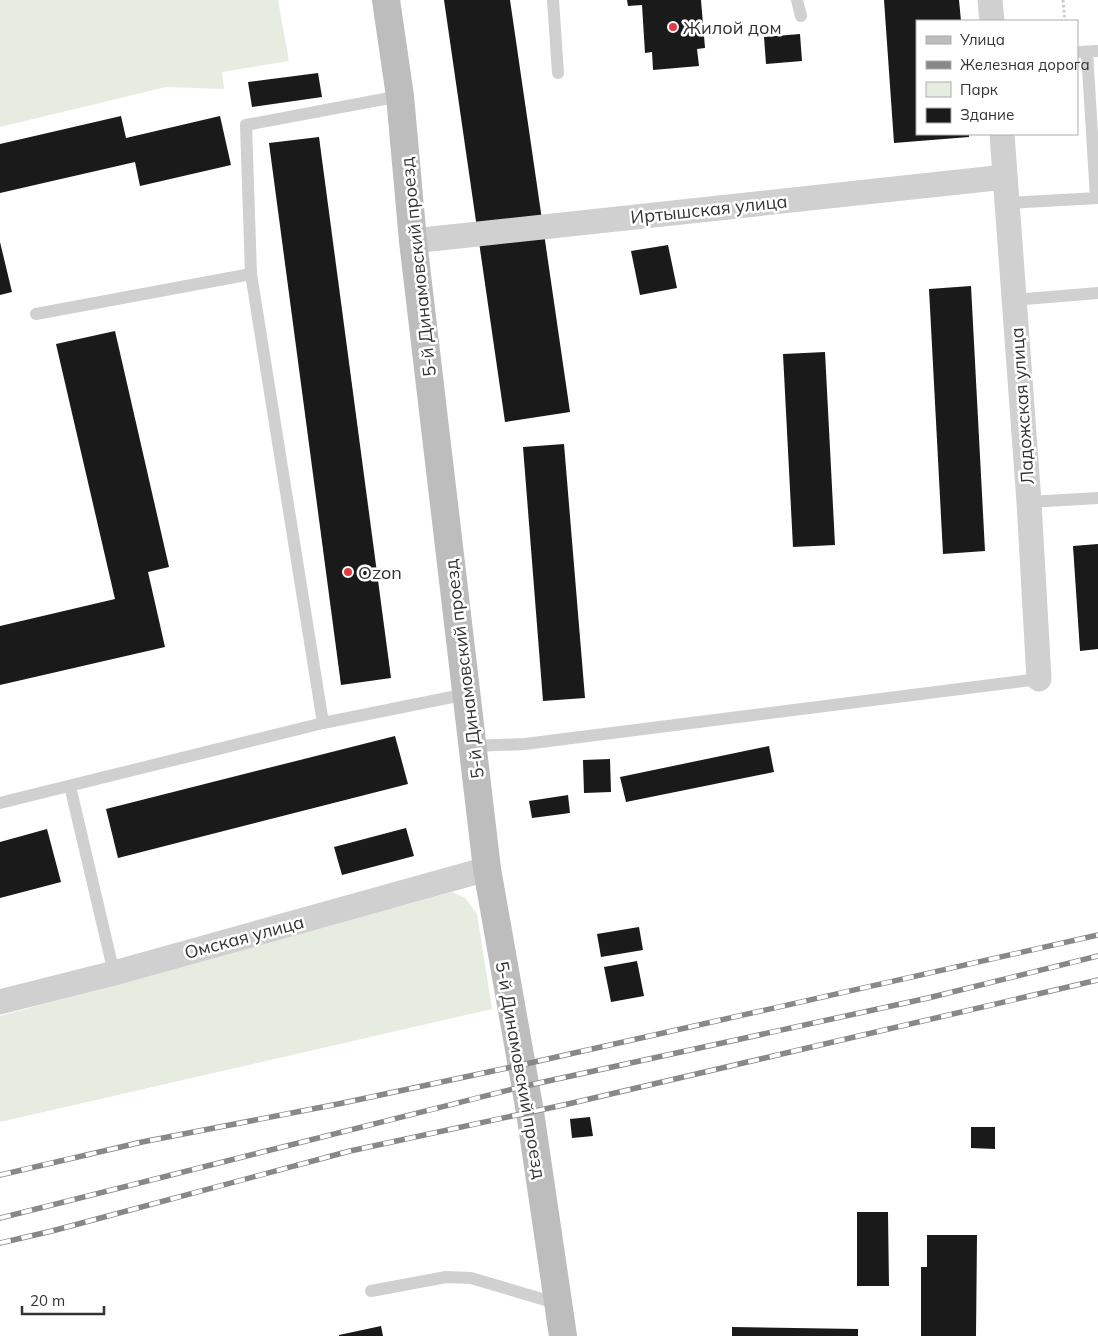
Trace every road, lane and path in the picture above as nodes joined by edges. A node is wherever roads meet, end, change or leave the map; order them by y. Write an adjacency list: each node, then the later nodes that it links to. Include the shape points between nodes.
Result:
1 (386, 0): 11 (street, 5-й Динамовский проезд)
2 (553, 0): 10 (lane)
3 (797, 0): 6 (lane)
4 (990, 0): 7 (street)
5 (1063, 0): 8 (path)
6 (801, 16)
7 (992, 20)
8 (1065, 20)
9 (1087, 52): 14 (lane)
10 (558, 73)
11 (400, 96): 16 (street, 5-й Динамовский проезд); 17 (lane, via 246,125)
12 (1002, 135): 13 (street, Ладожская улица)
13 (1005, 177): 15 (street, Ладожская улица); 16 (street, Иртышская улица)
14 (1097, 198): 15 (lane)
15 (1007, 203): 19 (street, Ладожская улица)
16 (413, 242): 24 (street, 5-й Динамовский проезд)
17 (251, 274): 20 (lane); 25 (lane)
18 (1098, 293): 19 (lane)
19 (1014, 300): 22 (street, Ладожская улица)
20 (36, 314)
21 (1098, 498): 22 (lane)
22 (1029, 502): 23 (street, Ладожская улица)
23 (1039, 679): 26 (lane, via 525,744)
24 (468, 694): 25 (lane); 26 (street, 5-й Динамовский проезд)
25 (323, 723): 27 (lane)
26 (473, 746): 29 (street, 5-й Динамовский проезд)
27 (70, 786): 28 (lane); 30 (lane)
28 (0, 803)
29 (487, 869): 30 (street, Омская улица); 33 (street, 5-й Динамовский проезд, via 530,1112)
30 (114, 972): 31 (street, Омская улица)
31 (0, 1002)
32 (371, 1291): 33 (lane, via 458,1277)
33 (559, 1304): 34 (street, 5-й Динамовский проезд)
34 (563, 1336)

